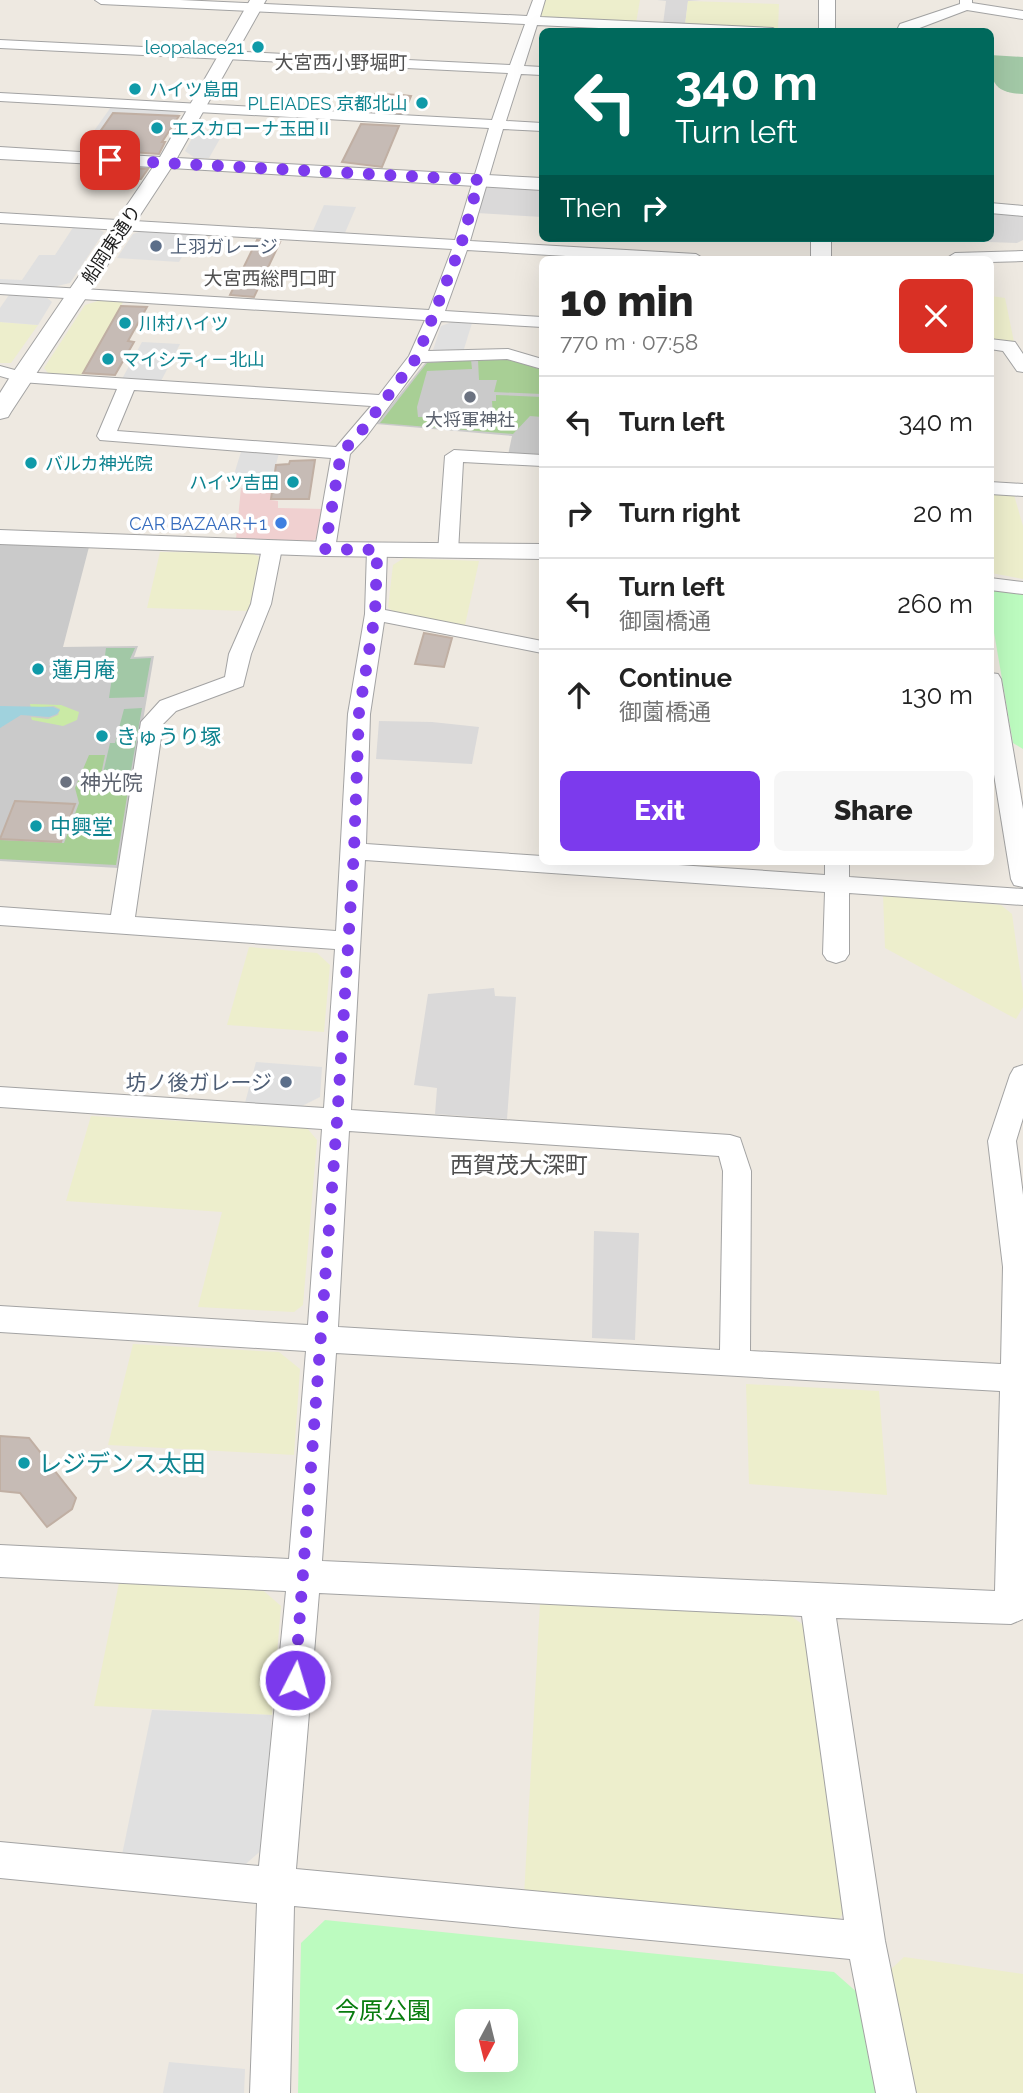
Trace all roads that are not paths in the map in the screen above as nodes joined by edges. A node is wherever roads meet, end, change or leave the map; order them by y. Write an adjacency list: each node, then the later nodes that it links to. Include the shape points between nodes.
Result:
1 (101, 0): 4 (street)
2 (539, 0): 7 (street)
3 (827, 0): 9 (street)
4 (256, 3): 7 (street); 12 (street, 船岡東通り)
5 (966, 3): 6 (street); 10 (street)
6 (1023, 15)
7 (532, 20): 8 (street); 13 (street)
8 (693, 28)
9 (827, 28)
10 (904, 28)
11 (0, 44): 12 (street)
12 (226, 55): 13 (street, via 332,66); 16 (street, 船岡東通り)
13 (515, 70): 14 (street); 17 (street)
14 (539, 71)
15 (0, 97): 16 (street)
16 (196, 108): 17 (street); 20 (street, 船岡東通り)
17 (498, 124): 18 (street); 21 (street)
18 (539, 127)
19 (0, 153): 20 (street)
20 (165, 163): 21 (street); 26 (street, 船岡東通り)
21 (479, 180): 22 (street); 27 (street)
22 (539, 184)
23 (994, 208): 24 (street)
24 (1023, 211)
25 (0, 218): 26 (street)
26 (123, 225): 27 (street); 32 (street, 船岡東通り)
27 (461, 245): 28 (street); 33 (street)
28 (646, 256)
29 (1023, 256): 30 (street)
30 (994, 257)
31 (0, 289): 32 (street)
32 (78, 294): 33 (street); 40 (street, 船岡東通り)
33 (435, 316): 34 (street); 36 (street)
34 (539, 322)
35 (994, 344): 38 (street, via 1009,346)
36 (417, 357): 37 (street, via 508,354); 42 (street)
37 (539, 363)
38 (1023, 367)
39 (0, 371): 40 (street)
40 (21, 377): 41 (street); 43 (street, 船岡東通り)
41 (128, 383): 42 (street); 44 (street, via 106,436)
42 (382, 401): 44 (street)
43 (0, 412)
44 (341, 453): 50 (street)
45 (539, 461): 52 (street, via 454,456)
46 (994, 488): 47 (street)
47 (1023, 490)
48 (0, 537): 49 (street)
49 (272, 548): 50 (street); 67 (street, via 261,604 240,654 235,681 168,706 152,722)
50 (325, 549): 51 (street)
51 (377, 550): 52 (street); 56 (street)
52 (448, 552): 53 (street)
53 (539, 552)
54 (994, 584): 55 (street)
55 (1023, 588)
56 (375, 614): 57 (street); 60 (street, via 359,713)
57 (539, 646)
58 (994, 692): 59 (street)
59 (1013, 751): 64 (street)
60 (354, 851): 61 (street); 68 (street)
61 (539, 861)
62 (624, 865): 63 (street)
63 (836, 873): 65 (street); 69 (street)
64 (1023, 879)
65 (1023, 897)
66 (0, 916): 67 (street)
67 (122, 925): 68 (street)
68 (347, 941): 72 (street)
69 (836, 954)
70 (1023, 1075): 73 (street)
71 (0, 1097): 72 (street)
72 (337, 1121): 75 (street); 76 (street, via 730,1146 737,1171)
73 (1012, 1147): 77 (street)
74 (0, 1320): 75 (street)
75 (322, 1338): 76 (street); 79 (street)
76 (735, 1364): 77 (street)
77 (1017, 1378): 80 (street, via 1011,1608)
78 (0, 1561): 79 (street)
79 (304, 1577): 80 (street); 82 (street)
80 (817, 1601): 83 (street)
81 (0, 1860): 82 (street)
82 (276, 1885): 83 (street); 84 (street)
83 (866, 1941): 85 (street)
84 (270, 2093)
85 (896, 2093)

